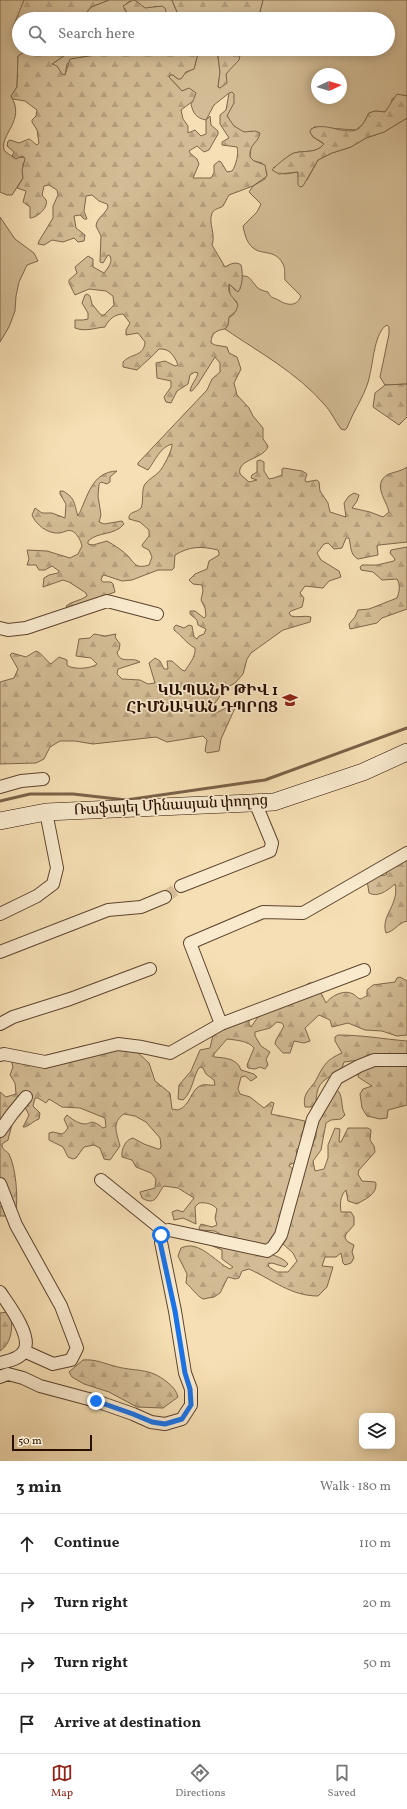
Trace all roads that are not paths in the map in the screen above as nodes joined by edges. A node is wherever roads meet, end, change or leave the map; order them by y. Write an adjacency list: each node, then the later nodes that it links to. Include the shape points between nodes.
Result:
1 (157, 614): 2 (street, via 107,601 26,628)
2 (0, 628)
3 (407, 752): 6 (street, Ռաֆայել Մինասյան փողոց, via 363,772 274,802)
4 (43, 779): 5 (street, via 21,781)
5 (0, 787)
6 (255, 802): 7 (street, Ռաֆայել Մինասյան փողոց); 10 (street, via 272,843 270,851)
7 (46, 812): 8 (street, Ռաֆայել Մինասյան փողոց); 12 (street, via 57,868 53,884 36,896)
8 (0, 822)
9 (407, 853): 17 (street, via 303,913 263,912 190,943)
10 (181, 886)
11 (165, 897): 13 (street, via 140,907 108,910)
12 (0, 914)
13 (0, 952)
14 (150, 969): 16 (street, via 13,1017)
15 (364, 970): 17 (street)
16 (0, 1024)
17 (221, 1024): 18 (street, via 170,1053 118,1044 45,1062)
18 (0, 1055)
19 (407, 1060): 24 (street, via 374,1060 337,1078 313,1119 281,1235 267,1252 190,1234)
20 (26, 1097): 21 (street)
21 (0, 1131)
22 (101, 1180): 24 (street)
23 (0, 1184): 26 (street, via 16,1225 61,1306 77,1348 71,1360 53,1364)
24 (164, 1231): 28 (street, via 160,1242 190,1389 191,1405 182,1419 165,1424 152,1422 96,1401 40,1386 23,1378 8,1374)
25 (0, 1292): 26 (street, via 25,1333 27,1342)
26 (24, 1351): 27 (street, via 14,1360)
27 (0, 1363)
28 (0, 1377)

